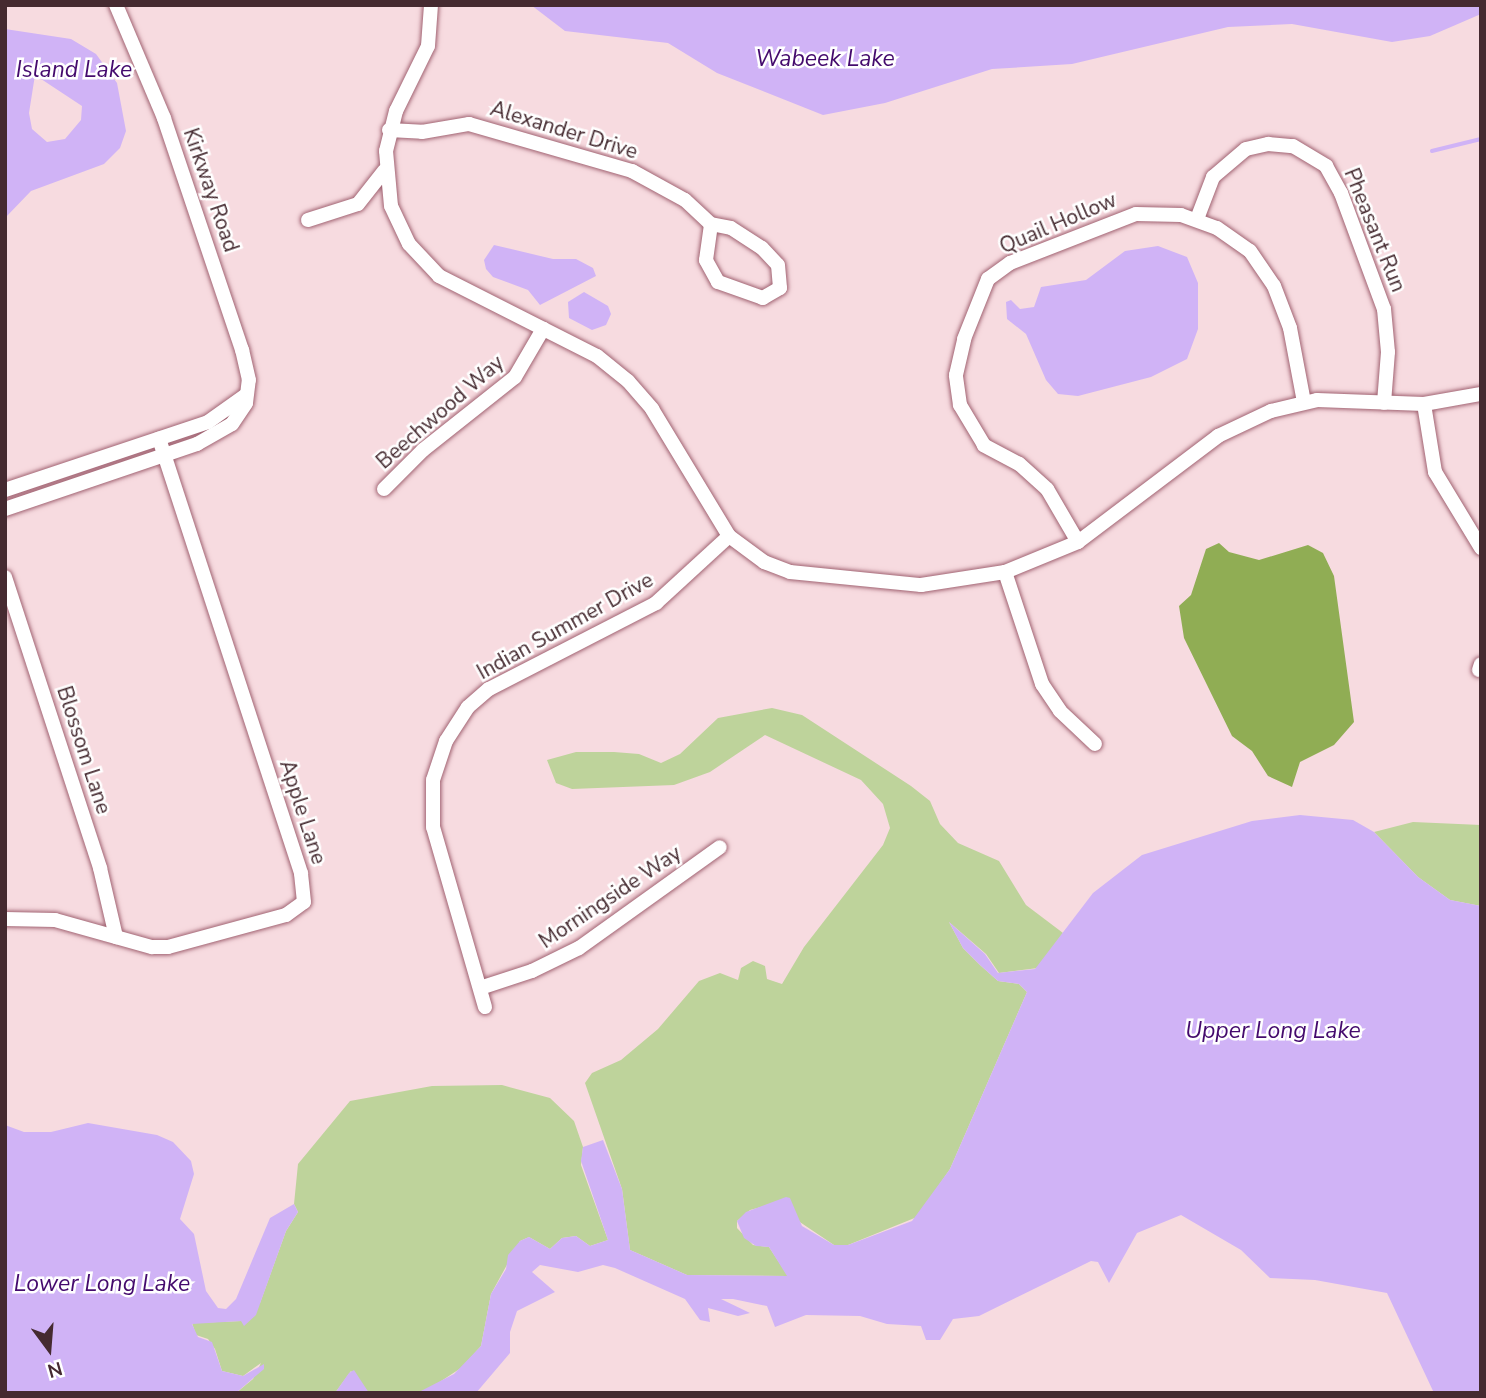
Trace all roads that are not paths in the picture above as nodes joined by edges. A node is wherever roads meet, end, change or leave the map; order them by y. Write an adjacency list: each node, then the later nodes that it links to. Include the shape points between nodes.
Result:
1 (116, 5): 9 (street, Kirkway Road, via 164,118 213,262 247,366)
2 (432, 5): 3 (street, via 428,47)
3 (389, 130): 4 (street); 7 (street, Alexander Drive, via 422,132 468,124 583,155 648,179 685,200)
4 (384, 171): 6 (street, via 358,204); 8 (street, via 398,224 423,262 454,285)
5 (1198, 219): 11 (street, Quail Hollow, via 1240,242 1268,274 1290,328); 12 (street, Pheasant Run, via 1213,177 1246,149 1268,144 1293,146 1326,166 1341,193 1384,309 1388,352); 20 (street, Quail Hollow, via 1159,212 1118,218 1010,263 988,279 977,303 957,367 964,417 984,445 1019,464 1047,489)
6 (308, 220)
7 (711, 224): 7 (street, Alexander Drive, via 706,260 718,282 763,298 780,288 778,265 762,248 731,228)
8 (543, 329): 16 (street, Beechwood Way, via 515,377 423,450); 19 (street, via 597,356 641,395)
9 (247, 394): 14 (street, via 225,414); 15 (street, via 242,413 232,424 205,441)
10 (1481, 394): 13 (street)
11 (1304, 402): 12 (street); 20 (street, via 1262,414 1218,436)
12 (1384, 402): 13 (street)
13 (1424, 404): 21 (street, via 1435,472)
14 (159, 439): 15 (street, Apple Lane); 17 (street)
15 (162, 455): 18 (street); 27 (street, Apple Lane, via 305,896 295,912 182,945 152,947)
16 (384, 489)
17 (5, 490)
18 (5, 509)
19 (729, 536): 22 (street, via 764,562 820,579 921,585); 28 (street, Indian Summer Drive, via 656,603 501,681 468,707 453,728 435,769 431,812)
20 (1078, 542): 22 (street)
21 (1481, 548)
22 (1006, 572): 24 (street, via 1037,674 1060,710)
23 (5, 577): 27 (street, Blossom Lane, via 100,868)
24 (1095, 744)
25 (720, 847): 28 (street, Morningside Way, via 579,948 532,971)
26 (5, 919): 27 (street, Apple Lane, via 55,920)
27 (116, 937)
28 (480, 988): 29 (street, Indian Summer Drive)
29 (485, 1007)

